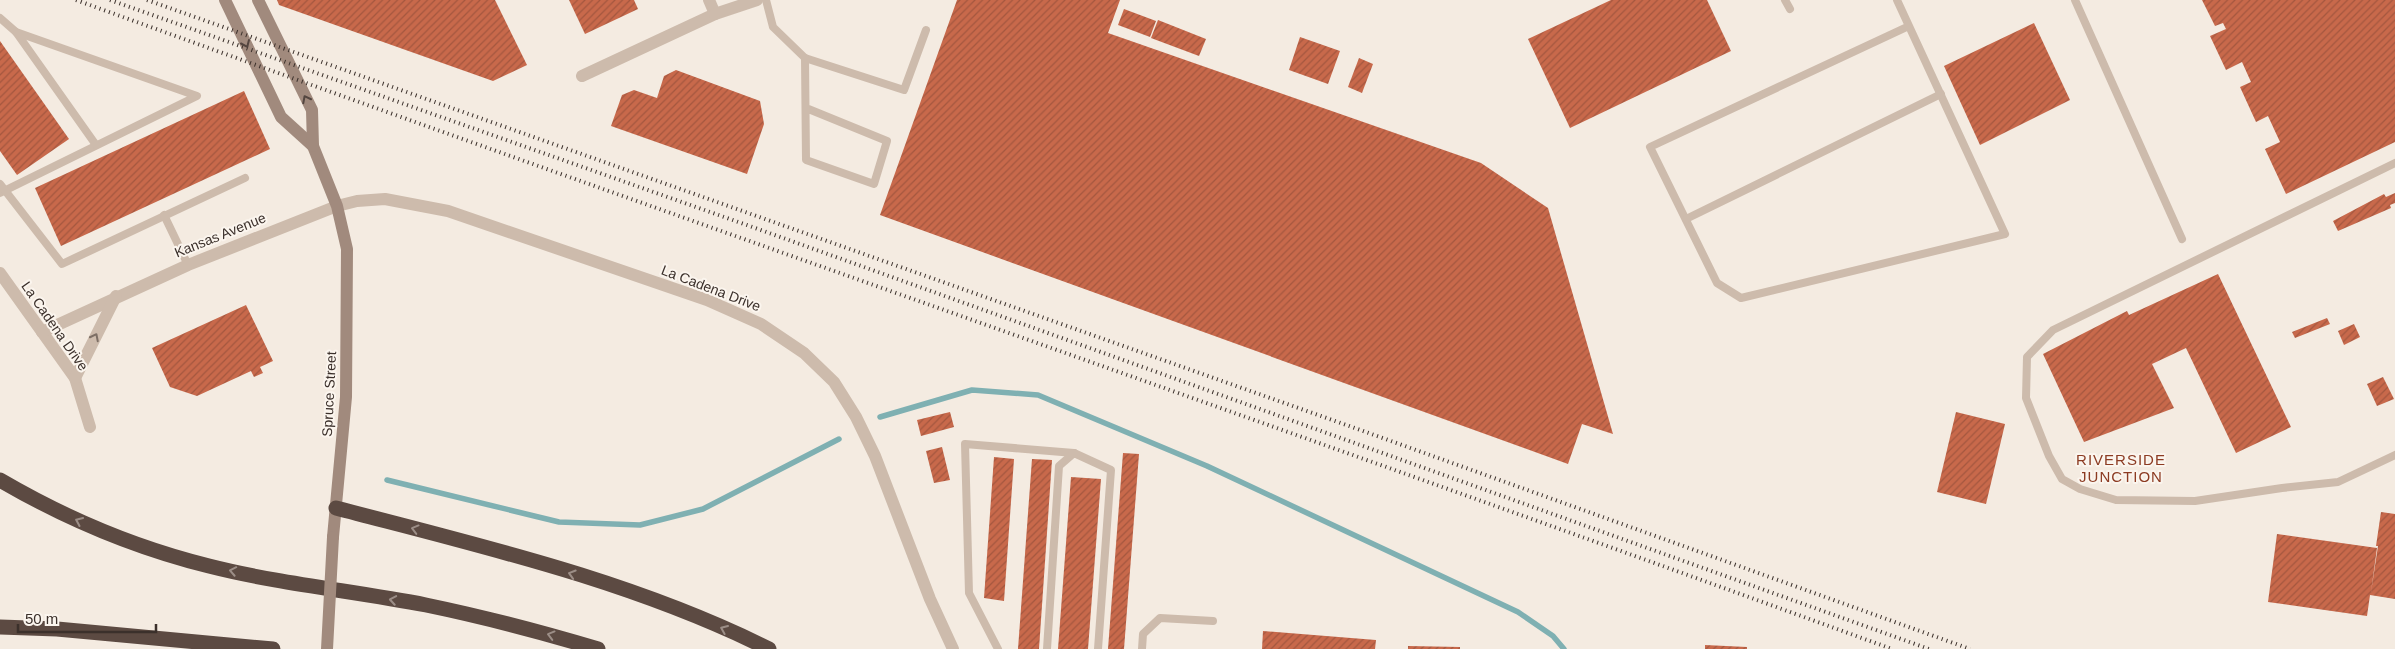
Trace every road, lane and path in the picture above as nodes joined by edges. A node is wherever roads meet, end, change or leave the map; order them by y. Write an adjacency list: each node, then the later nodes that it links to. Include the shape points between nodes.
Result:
1 (225, 0): 20 (main road, Spruce Street, one-way to 20, via 281,117)
2 (258, 0): 20 (main road, Spruce Street, one-way to 2, via 312,110)
3 (709, 0): 10 (street)
4 (757, 0): 10 (street)
5 (766, 0): 15 (lane, via 773,27)
6 (1785, 0): 9 (lane)
7 (1897, 0): 12 (lane)
8 (2075, 0): 27 (lane)
9 (1790, 8)
10 (715, 14): 16 (street)
11 (0, 18): 14 (lane)
12 (1909, 26): 17 (lane); 26 (lane, via 1650,147)
13 (926, 30): 15 (lane, via 904,90)
14 (16, 32): 19 (lane); 19 (lane, via 197,96)
15 (805, 58): 18 (lane)
16 (582, 76)
17 (1941, 94): 26 (lane); 26 (lane, via 2005,234 1741,298 1717,283)
18 (806, 108): 18 (lane, via 806,160 874,184 888,141)
19 (96, 145): 23 (lane)
20 (313, 146): 24 (main road, Spruce Street)
21 (2395, 162): 35 (lane, via 2053,330 2026,357 2026,398 2049,456 2062,479 2080,489 2116,500 2195,501 2338,482)
22 (245, 178): 25 (lane)
23 (1, 189): 25 (lane, via 62,264)
24 (337, 206): 28 (street, Kansas Avenue); 37 (main road, Spruce Street, via 348,255 348,284 346,397); 44 (street, La Cadena Drive, via 384,199 448,211 707,300 761,324 804,353 834,382 856,417)
25 (164, 215): 28 (lane)
26 (1686, 219)
27 (2182, 239)
28 (188, 265): 30 (street, Kansas Avenue)
29 (0, 273): 31 (street, La Cadena Drive)
30 (116, 296): 31 (street, Kansas Avenue); 32 (street, one-way to 30)
31 (42, 332): 32 (street, La Cadena Drive)
32 (75, 378): 33 (street, La Cadena Drive)
33 (90, 427)
34 (1074, 453): 45 (lane, via 965,444 969,593); 46 (lane, via 1059,466); 47 (lane, via 1111,470)
35 (2395, 455)
36 (0, 480): 42 (highway, one-way to 36, via 426,606 191,561 93,527)
37 (336, 508): 41 (main road, Spruce Street, bridge); 43 (highway, one-way to 37, via 614,587 493,549)
38 (1213, 622): 48 (lane, via 1160,618 1143,634)
39 (0, 627): 40 (highway, via 57,629)
40 (273, 649)
41 (327, 649)
42 (598, 649)
43 (769, 649)
44 (953, 649)
45 (998, 649)
46 (1047, 649)
47 (1098, 649)
48 (1142, 649)

